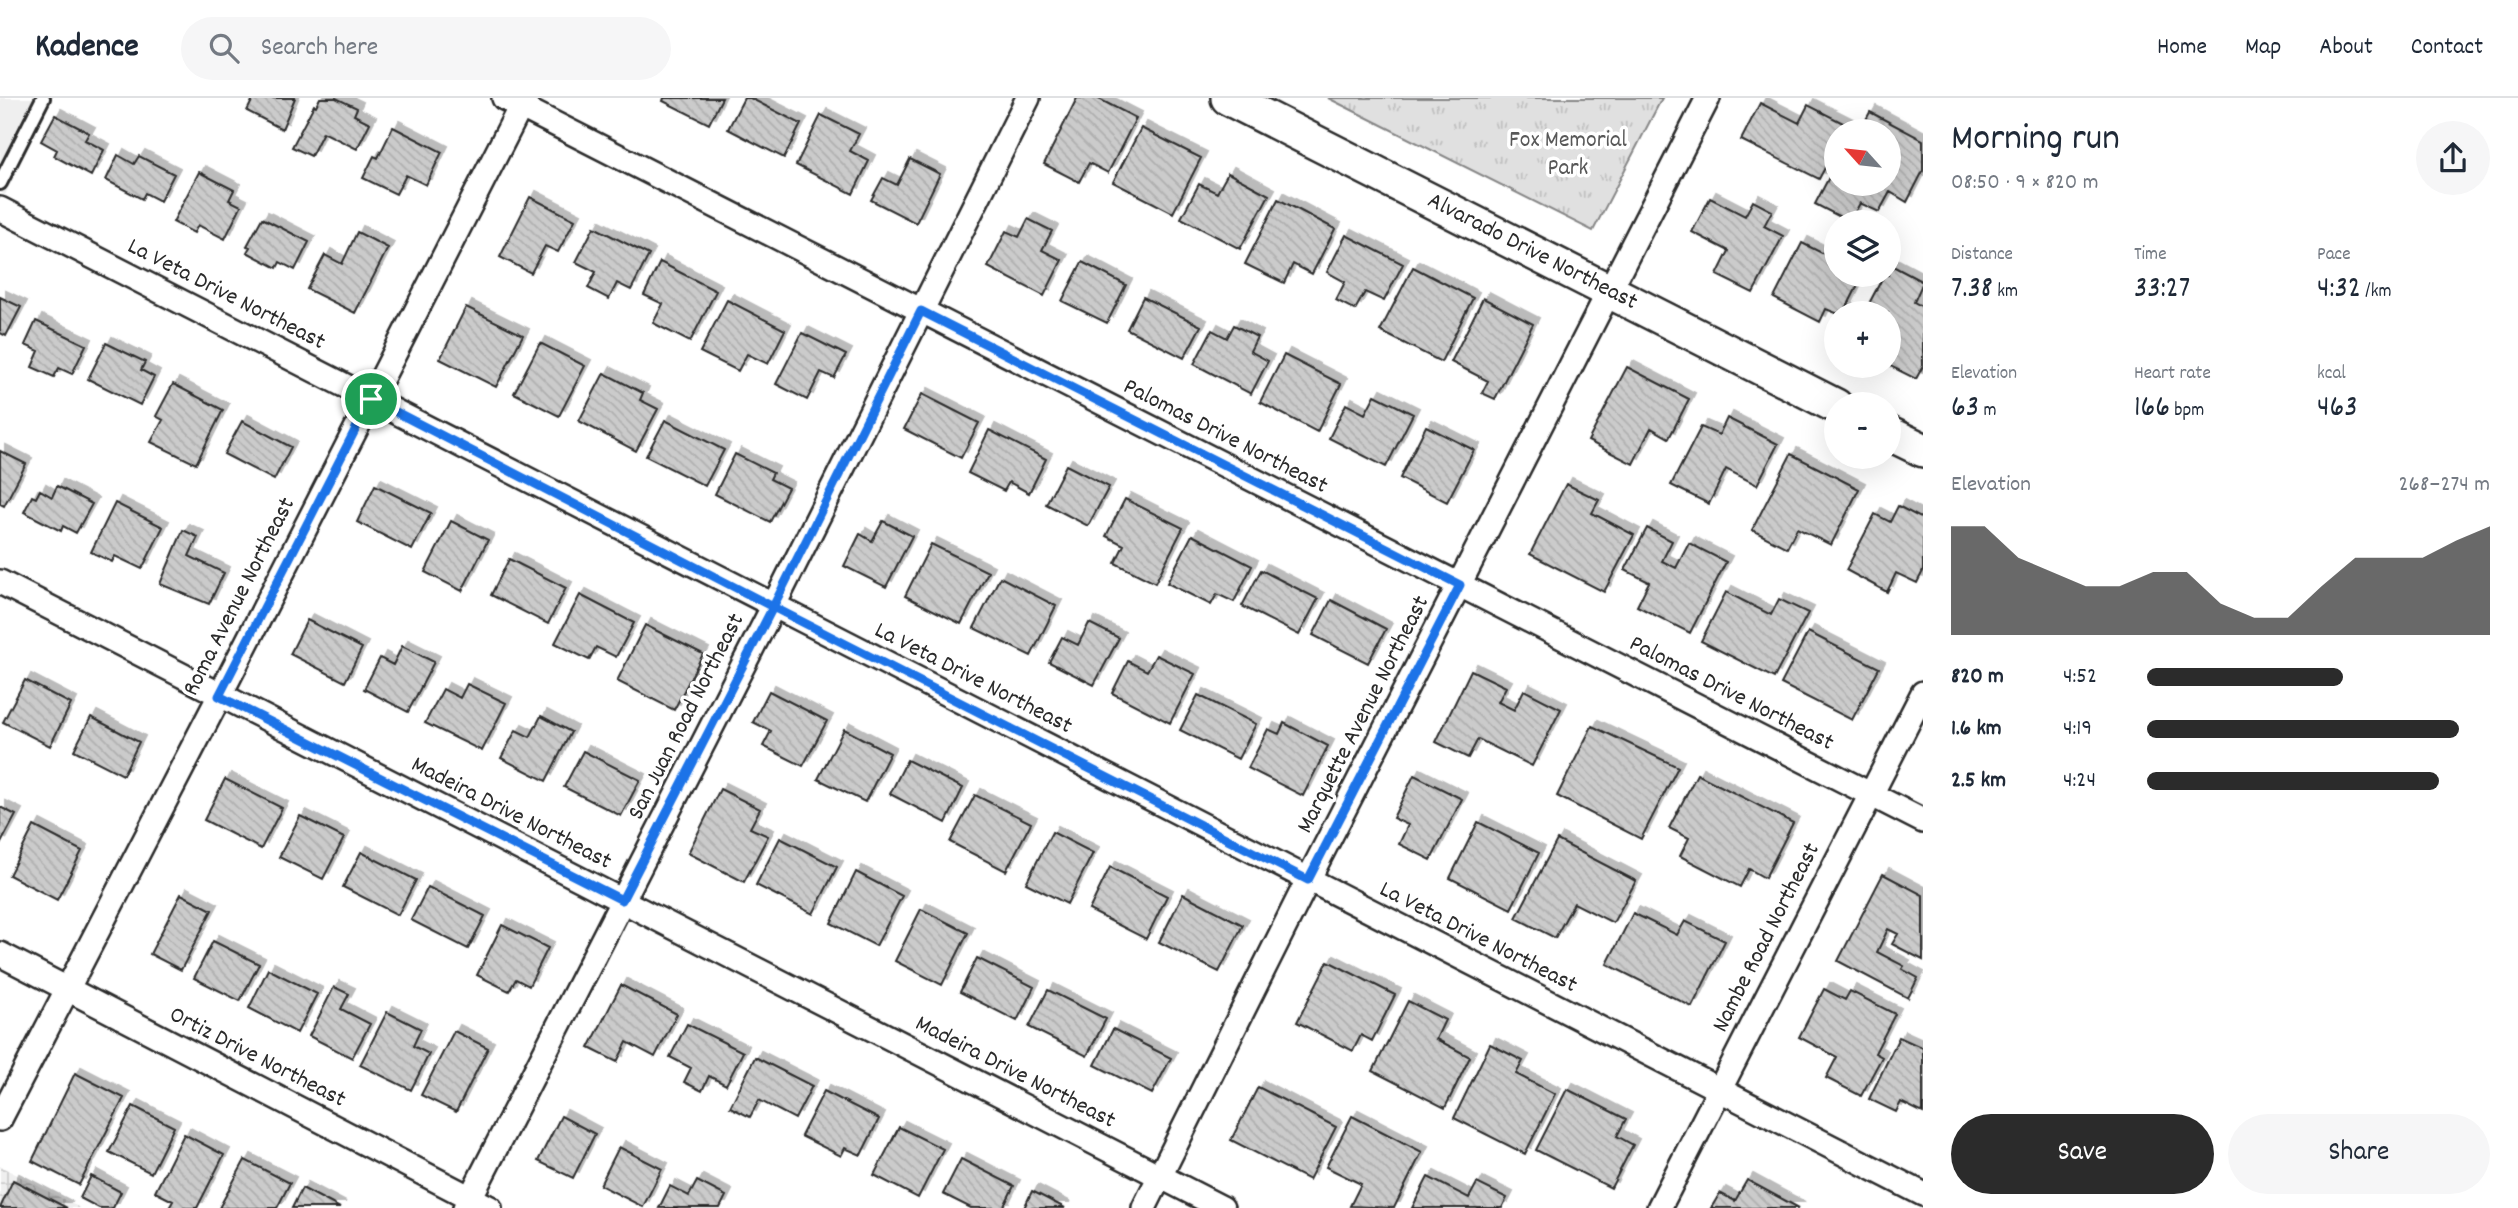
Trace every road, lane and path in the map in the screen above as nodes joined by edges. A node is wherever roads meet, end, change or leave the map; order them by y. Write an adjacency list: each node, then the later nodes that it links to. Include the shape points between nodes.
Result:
1 (43, 98): 6 (lane)
2 (1028, 98): 9 (street, San Juan Road Northeast)
3 (1228, 98): 8 (street, Alvarado Drive Northeast)
4 (1708, 98): 8 (street, Marquette Avenue Northeast)
5 (517, 101): 9 (street, Palomas Drive Northeast); 10 (street, Roma Avenue Northeast)
6 (0, 183)
7 (0, 209): 10 (street, La Veta Drive Northeast)
8 (1609, 292): 11 (street, Alvarado Drive Northeast); 15 (street, Marquette Avenue Northeast)
9 (921, 311): 15 (street, Palomas Drive Northeast); 16 (street, San Juan Road Northeast)
10 (371, 399): 16 (street, La Veta Drive Northeast); 18 (street, Roma Avenue Northeast)
11 (1824, 401)
12 (1901, 439): 13 (street)
13 (1923, 450)
14 (0, 582): 18 (street, Madeira Drive Northeast)
15 (1460, 585): 19 (street, Palomas Drive Northeast); 21 (street, Marquette Avenue Northeast)
16 (773, 607): 21 (street, La Veta Drive Northeast); 22 (street, San Juan Road Northeast)
17 (1923, 693): 19 (street, Nambe Road Northeast)
18 (219, 696): 22 (street, Madeira Drive Northeast); 24 (street, Roma Avenue Northeast)
19 (1871, 794): 20 (street, Palomas Drive Northeast); 25 (street, Nambe Road Northeast)
20 (1923, 821)
21 (1308, 880): 25 (street, La Veta Drive Northeast); 27 (street, Marquette Avenue Northeast)
22 (622, 900): 27 (street, Madeira Drive Northeast); 29 (street, San Juan Road Northeast)
23 (0, 954): 24 (street, Ortiz Drive Northeast)
24 (67, 989): 26 (street, Roma Avenue Northeast); 29 (street, Ortiz Drive Northeast)
25 (1718, 1090): 28 (street, La Veta Drive Northeast); 32 (street, Nambe Road Northeast)
26 (0, 1119)
27 (1161, 1177): 30 (street, Marquette Avenue Northeast); 31 (street, Madeira Drive Northeast)
28 (1923, 1194)
29 (476, 1205)
30 (1144, 1208)
31 (1222, 1208)
32 (1659, 1208)

